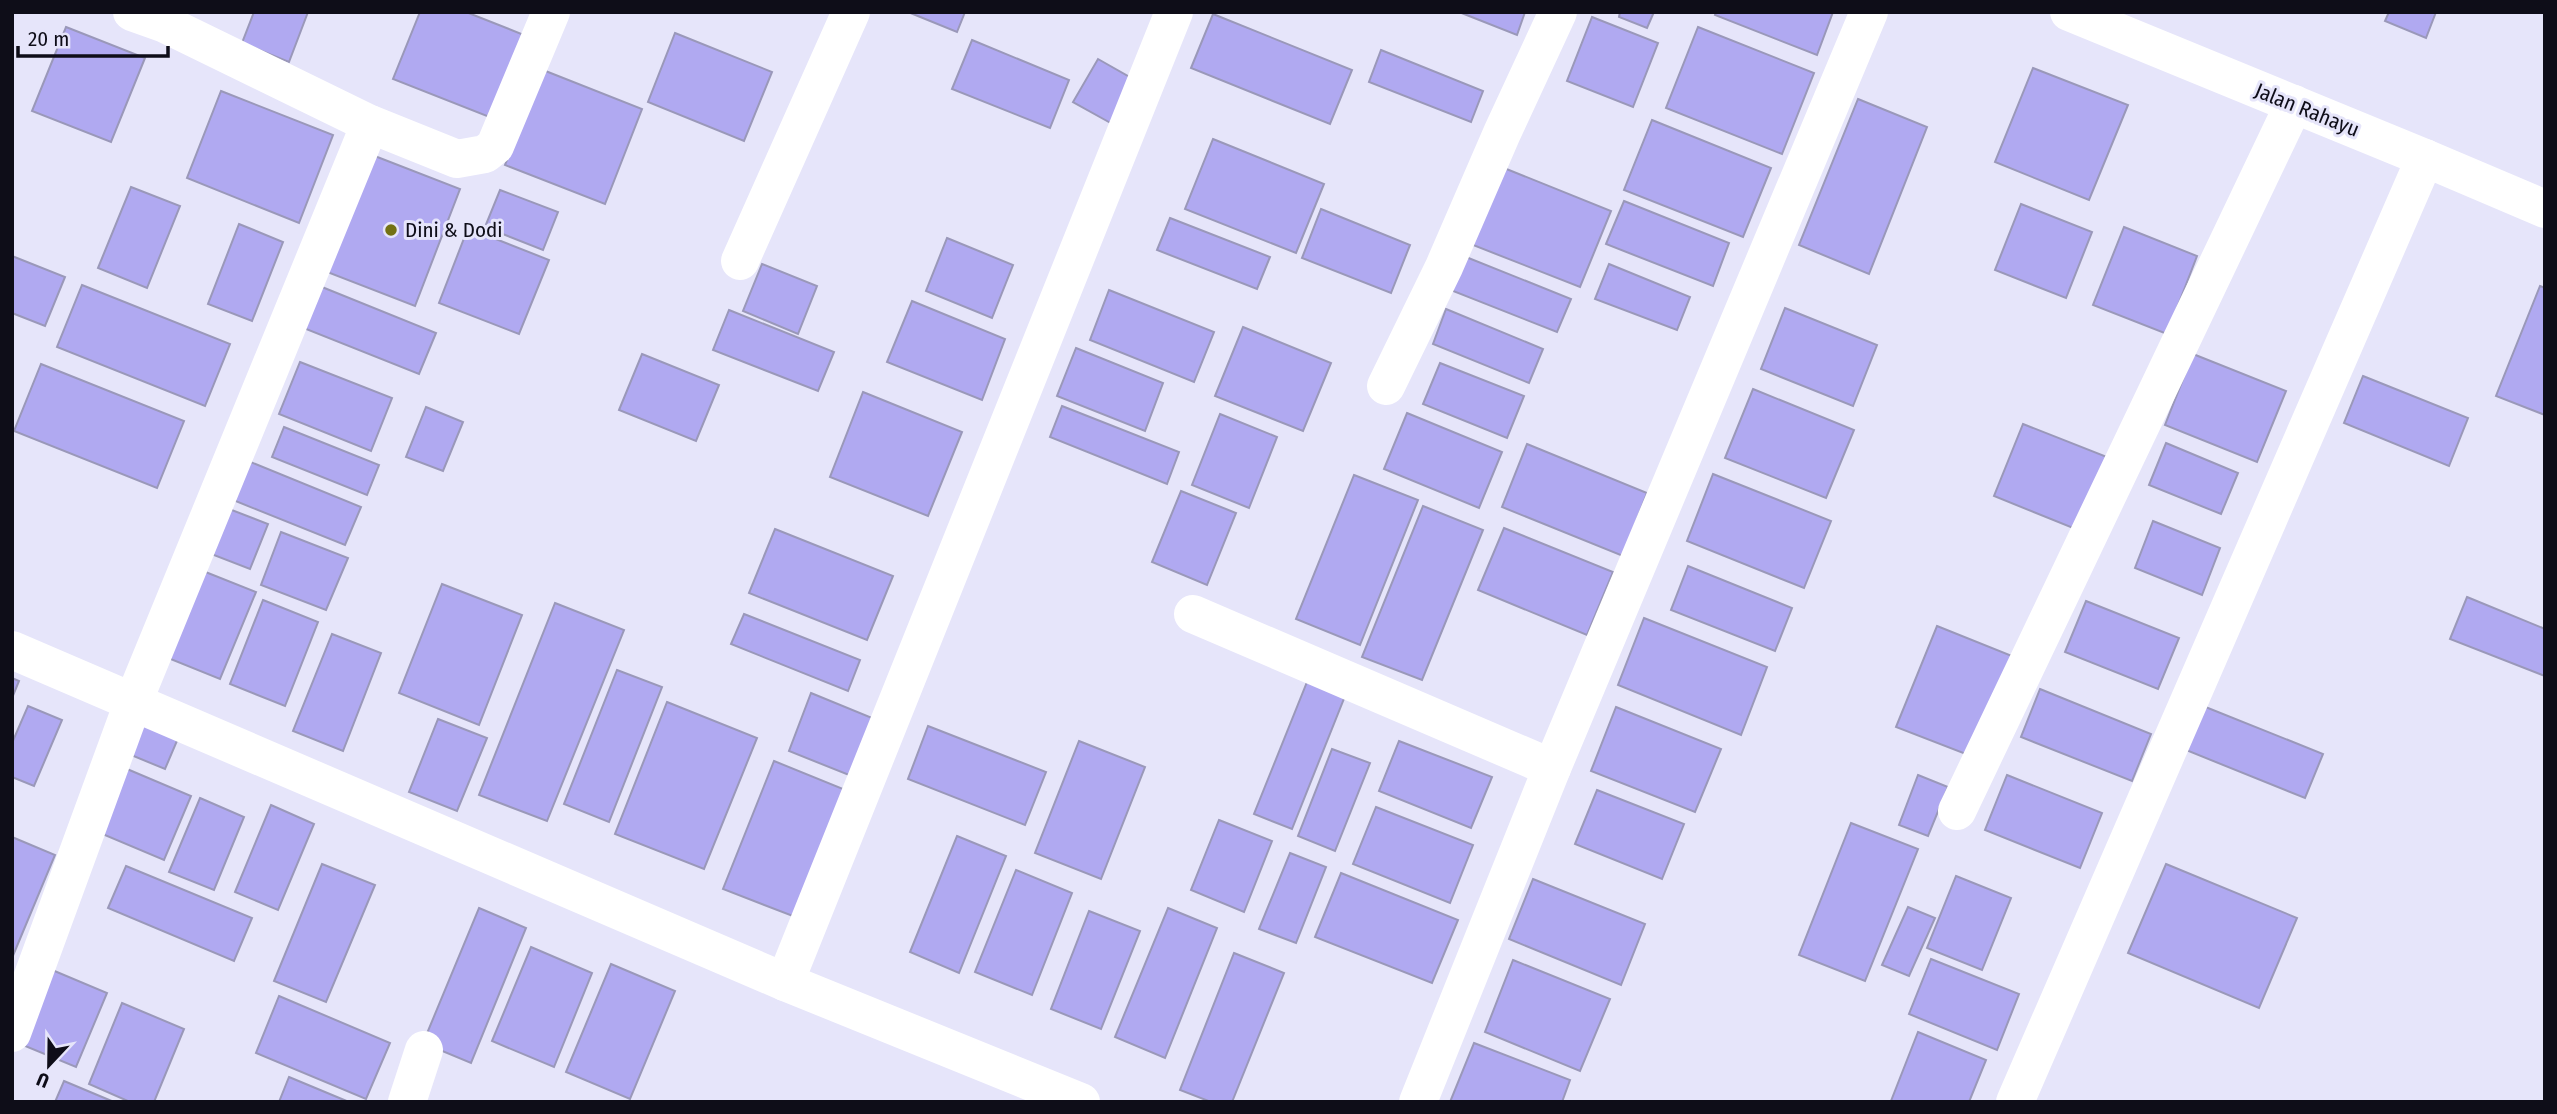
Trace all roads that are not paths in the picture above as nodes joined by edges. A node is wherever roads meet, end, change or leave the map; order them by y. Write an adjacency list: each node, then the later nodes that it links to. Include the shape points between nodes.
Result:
1 (551, 12): 9 (street, via 495,146 485,154 457,159)
2 (851, 12): 12 (street)
3 (1174, 12): 19 (street)
4 (1558, 12): 13 (street)
5 (1869, 12): 17 (street)
6 (2069, 12): 8 (street, Jalan Rahayu)
7 (154, 16): 9 (street)
8 (2294, 104): 10 (street, Jalan Rahayu); 18 (street)
9 (370, 124): 16 (street)
10 (2425, 158): 11 (street, Jalan Rahayu); 25 (street)
11 (2545, 209)
12 (740, 261)
13 (1386, 386)
14 (1193, 614): 17 (street)
15 (12, 650): 16 (street)
16 (134, 701): 19 (street); 20 (street)
17 (1552, 768): 24 (street)
18 (1957, 811)
19 (785, 982): 23 (street)
20 (12, 1032)
21 (424, 1050): 22 (street)
22 (407, 1102)
23 (1081, 1102)
24 (1418, 1102)
25 (2015, 1102)

